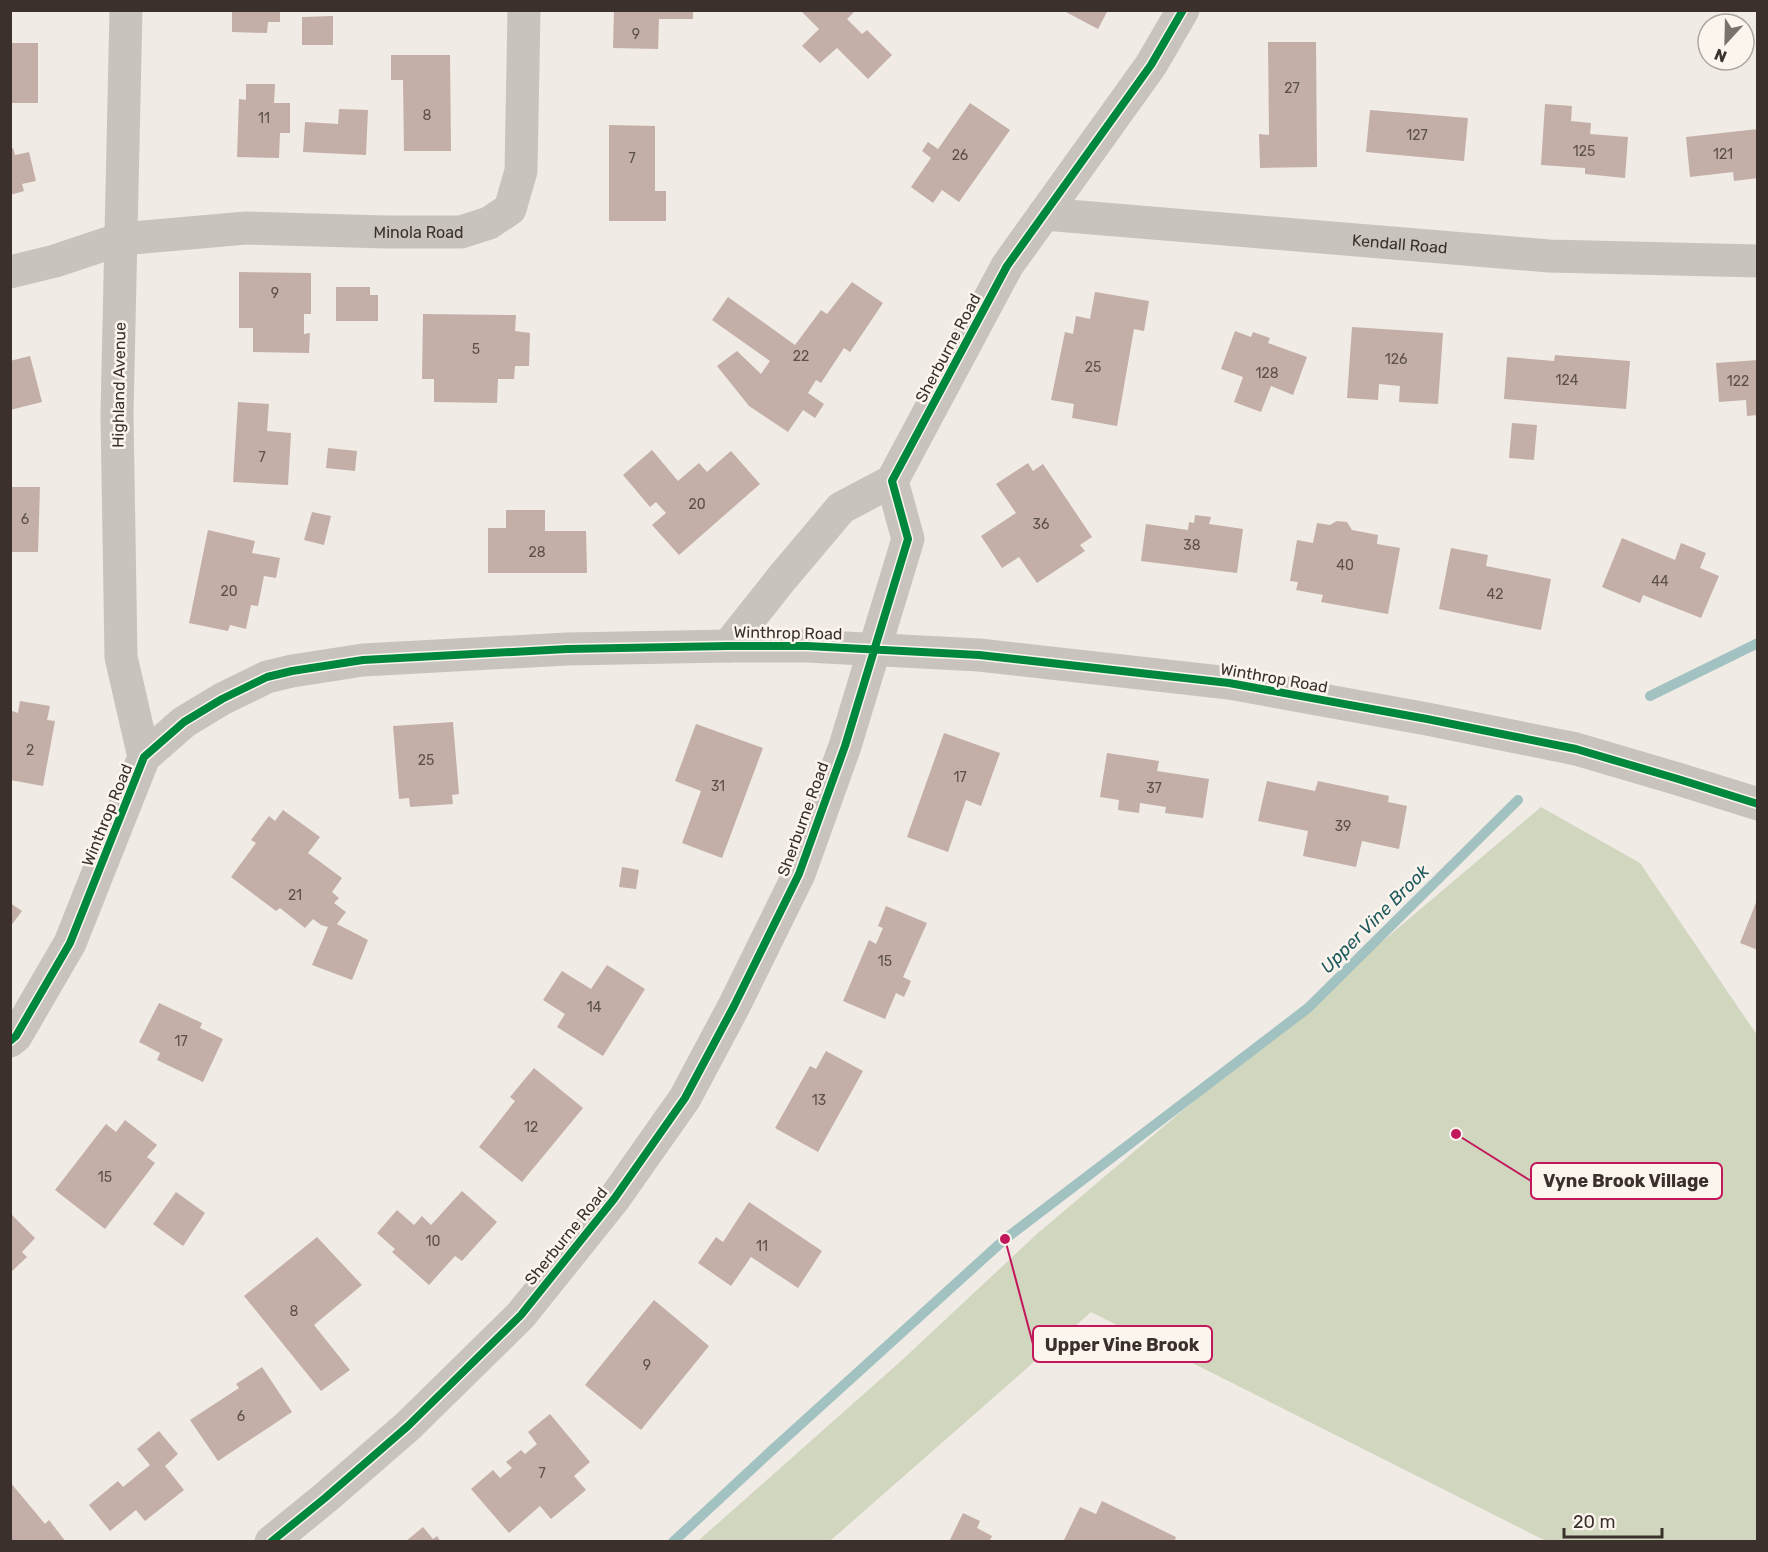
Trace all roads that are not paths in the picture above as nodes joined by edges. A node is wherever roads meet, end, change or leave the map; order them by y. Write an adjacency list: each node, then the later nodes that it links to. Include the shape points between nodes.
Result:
1 (126, 10): 5 (street, Highland Avenue)
2 (524, 10): 5 (street, Minola Road, via 520,171 510,209 489,223 461,232 246,228)
3 (1183, 10): 4 (street, Sherburne Road, via 1151,65)
4 (1044, 214): 6 (street, Kendall Road, via 1549,256); 8 (street, Sherburne Road, via 1006,266)
5 (121, 239): 7 (street, Minola Road); 11 (street, Highland Avenue, via 117,414 121,657)
6 (1758, 261)
7 (10, 272)
8 (892, 481): 9 (street, via 840,508); 10 (street, Sherburne Road, via 908,539)
9 (728, 646): 10 (street, Winthrop Road); 11 (street, Winthrop Road, via 567,649 363,660 292,671 267,677 222,699 184,722)
10 (875, 650): 12 (street, Winthrop Road, via 978,655 1229,683 1576,749); 14 (street, Sherburne Road, via 799,874 685,1098 614,1199 521,1315 408,1426)
11 (144, 757): 13 (street, Winthrop Road, via 70,943)
12 (1758, 804)
13 (10, 1041)
14 (271, 1542)

